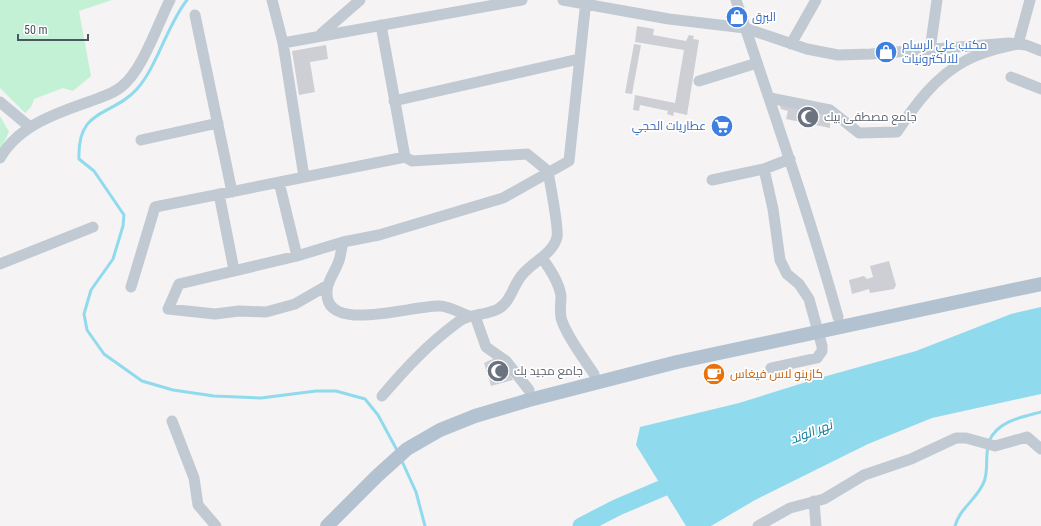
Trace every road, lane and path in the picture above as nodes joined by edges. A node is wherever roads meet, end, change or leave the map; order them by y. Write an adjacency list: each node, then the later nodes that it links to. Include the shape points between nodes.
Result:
1 (170, 0): 29 (street, via 146,52 127,82 112,92 51,115)
2 (272, 0): 15 (street)
3 (360, 0): 14 (street)
4 (522, 0): 12 (street)
5 (562, 0): 10 (street)
6 (736, 0): 13 (street)
7 (816, 0): 16 (street)
8 (937, 0): 18 (street)
9 (1030, 0): 17 (street)
10 (586, 1): 13 (street, via 669,19); 20 (street)
11 (195, 15): 28 (street)
12 (381, 25): 14 (street); 26 (street)
13 (745, 28): 16 (street); 21 (street)
14 (321, 35): 15 (street)
15 (283, 43): 36 (street)
16 (792, 44): 18 (street, via 838,54)
17 (1018, 44): 18 (street); 19 (street); 25 (street, via 974,57 950,70 936,81 914,106 897,132 858,133 830,110)
18 (930, 50)
19 (1041, 50)
20 (579, 59): 26 (street); 35 (street, via 569,161)
21 (757, 63): 23 (street); 25 (street)
22 (1011, 77): 24 (street)
23 (699, 81)
24 (1041, 89)
25 (770, 98): 33 (street)
26 (394, 101): 31 (street)
27 (0, 102): 29 (street)
28 (218, 123): 30 (street); 39 (street)
29 (30, 127): 32 (street)
30 (142, 140)
31 (405, 157): 35 (street, via 412,161 527,154); 36 (street)
32 (0, 158)
33 (790, 159): 34 (street); 52 (street)
34 (764, 169): 37 (street); 53 (street, via 780,260 787,274 799,284 807,296)
35 (548, 171): 42 (street, via 503,198 378,235); 44 (street, via 557,236)
36 (304, 177): 38 (street)
37 (712, 180)
38 (279, 182): 39 (street); 43 (street)
39 (232, 192): 40 (street)
40 (219, 194): 46 (street); 50 (street, via 155,207)
41 (93, 227): 45 (street)
42 (343, 242): 43 (street); 49 (street, via 339,261)
43 (297, 256): 46 (street)
44 (542, 258): 51 (street, via 523,274 500,308); 55 (street, via 560,290 564,326)
45 (0, 264)
46 (234, 270): 49 (street, via 179,284 168,309 215,314 238,311 266,312 294,304)
47 (1041, 275): 52 (main road)
48 (1041, 284): 52 (main road)
49 (328, 285): 51 (street, via 327,295 331,304 338,312 352,316 441,305)
50 (131, 287)
51 (472, 316): 56 (street, via 488,350 506,361); 57 (street, via 459,321 417,355)
52 (839, 321): 53 (main road)
53 (818, 326): 54 (street, via 822,351 817,358); 55 (main road, via 676,353); 59 (main road, via 498,408)
54 (771, 368)
55 (594, 374): 56 (main road)
56 (529, 390): 59 (main road, via 454,415 419,431)
57 (382, 396)
58 (172, 421): 62 (street, via 194,478 198,505)
59 (410, 442): 63 (main road)
60 (1041, 449): 61 (street, via 1027,437 995,446 956,438 911,459 864,475 824,499)
61 (814, 501): 64 (street, via 790,508); 65 (street)
62 (216, 526)
63 (328, 526)
64 (758, 526)
65 (816, 526)

